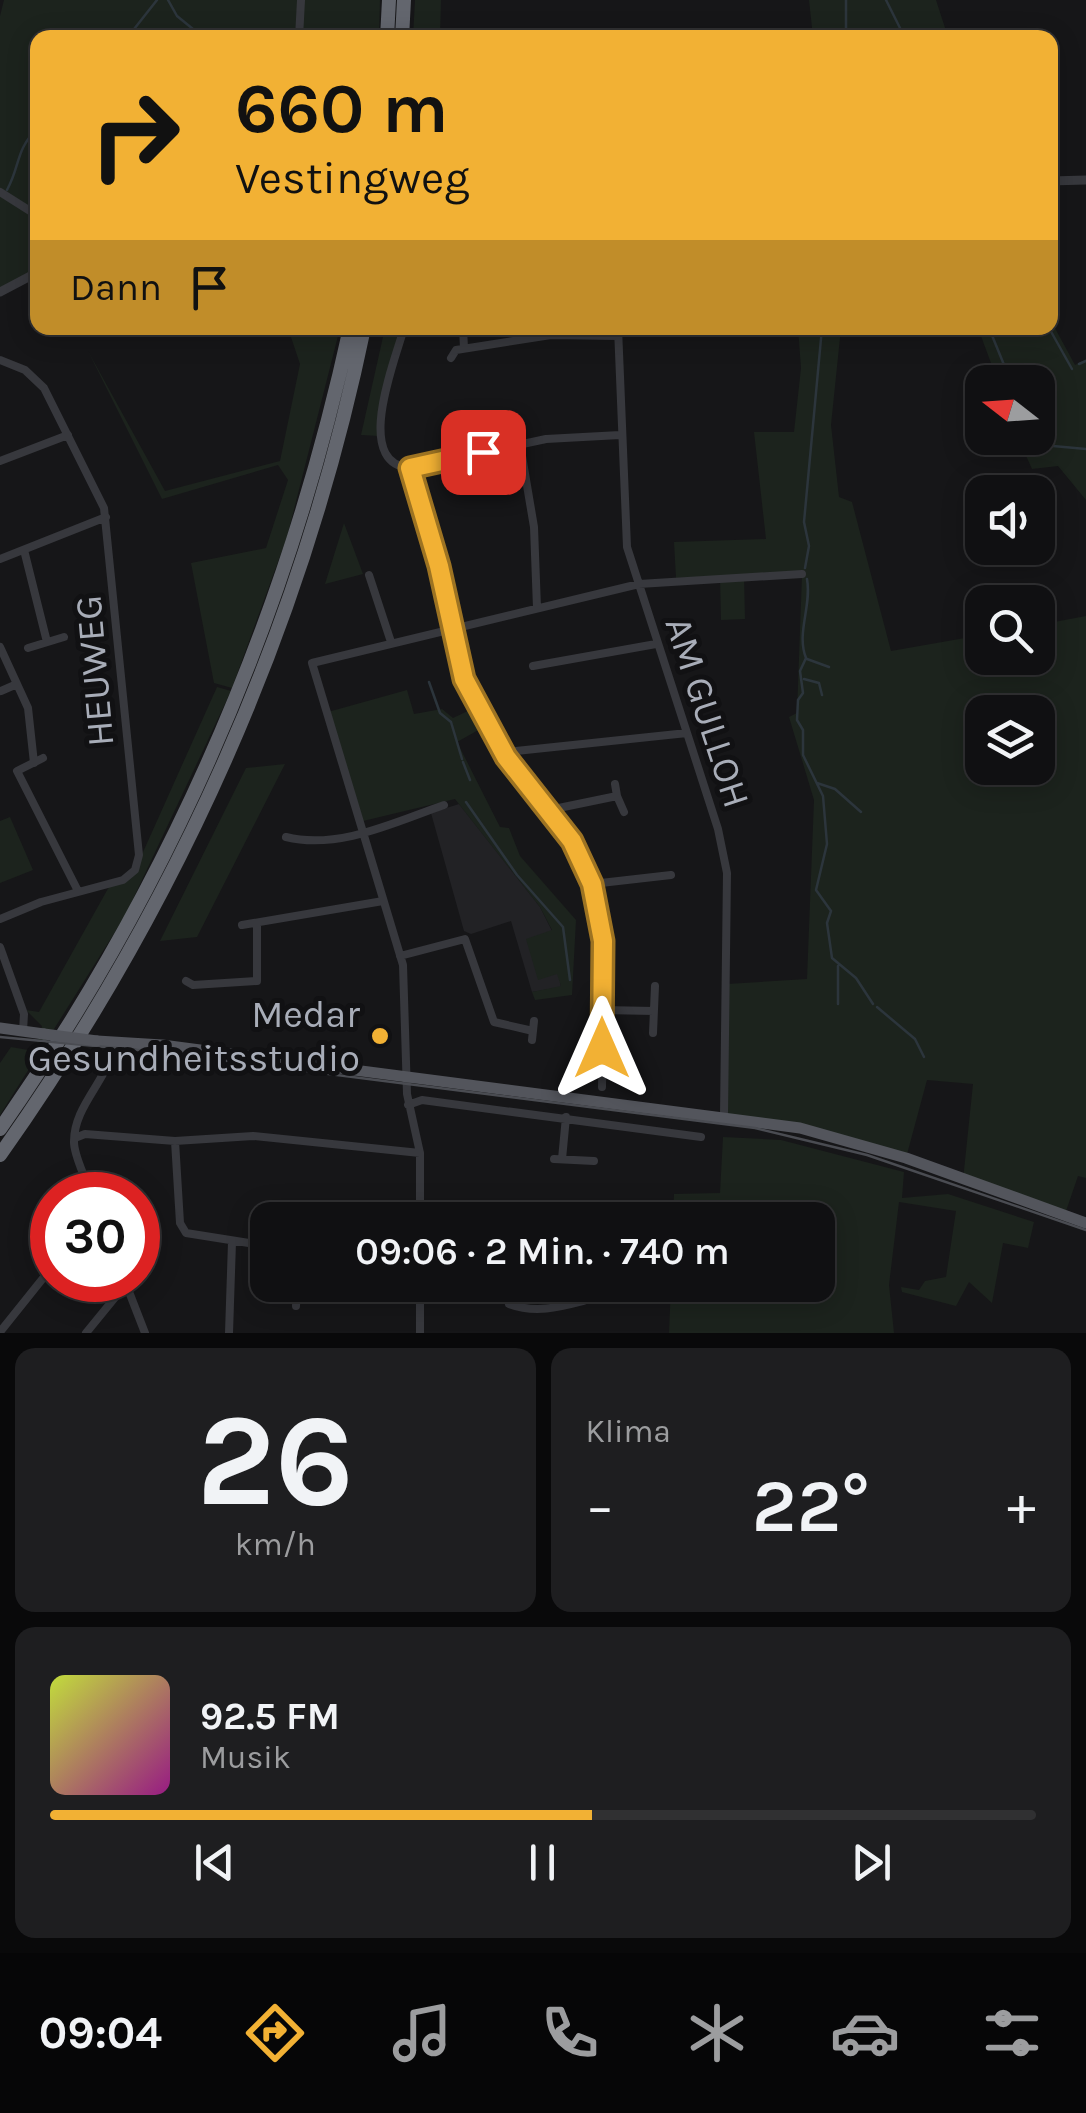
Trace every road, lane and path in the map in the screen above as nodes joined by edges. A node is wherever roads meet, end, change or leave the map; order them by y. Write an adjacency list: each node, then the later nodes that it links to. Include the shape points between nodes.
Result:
1 (300, 0): 4 (street)
2 (389, 0): 5 (highway)
3 (404, 0): 6 (highway)
4 (299, 30)
5 (387, 30)
6 (402, 30)
7 (1058, 180): 8 (street)
8 (1086, 180)
9 (0, 192): 10 (street)
10 (30, 211)
11 (30, 276): 12 (street)
12 (0, 292)
13 (348, 335): 78 (highway, via 286,566 217,748 131,921)
14 (362, 335): 83 (highway, via 299,574 224,769 128,956)
15 (402, 335): 26 (street, via 378,422 387,453)
16 (463, 335): 19 (street)
17 (530, 335): 19 (street)
18 (618, 335): 23 (street, AM GULLOH)
19 (464, 348): 20 (street)
20 (451, 358)
21 (0, 360): 22 (street, HEUWEG, via 36,379)
22 (68, 434): 25 (street); 27 (street, HEUWEG)
23 (620, 435): 24 (street); 32 (street, AM GULLOH, via 627,547)
24 (520, 444): 26 (street); 33 (street, via 534,527)
25 (0, 461)
26 (410, 468): 34 (street)
27 (106, 518): 28 (street); 55 (street, HEUWEG, via 138,862 124,880)
28 (24, 550): 29 (street); 36 (street)
29 (0, 559)
30 (802, 574): 32 (street)
31 (369, 575): 37 (street)
32 (639, 584): 33 (street); 38 (street, AM GULLOH)
33 (537, 608): 34 (street)
34 (450, 628): 37 (street); 45 (street, via 464,679)
35 (64, 637): 36 (street)
36 (47, 642): 40 (street)
37 (391, 642): 51 (street, via 312,663)
38 (656, 644): 41 (street); 44 (street, AM GULLOH)
39 (0, 647): 42 (street)
40 (28, 648)
41 (533, 666)
42 (17, 684): 43 (street); 55 (street, via 38,760 17,771)
43 (2, 691)
44 (688, 733): 45 (street); 76 (street, AM GULLOH, via 727,873)
45 (506, 757): 49 (street)
46 (615, 784): 47 (street)
47 (617, 796): 49 (street); 50 (street)
48 (444, 805): 51 (street)
49 (549, 810): 54 (street)
50 (624, 812)
51 (362, 833): 52 (street, via 326,840); 56 (street)
52 (286, 836)
53 (671, 875): 54 (street)
54 (592, 884): 64 (street, via 602,931)
55 (78, 891): 57 (street, HEUWEG)
56 (383, 901): 59 (street); 61 (street)
57 (0, 919)
58 (242, 925): 59 (street)
59 (257, 925): 62 (street, via 256,981)
60 (0, 947): 69 (street, via 23,1011)
61 (400, 956): 70 (street, via 465,940 494,1022); 73 (street)
62 (186, 981)
63 (655, 986): 65 (street)
64 (602, 1010): 65 (street); 67 (street)
65 (654, 1011): 71 (street)
66 (588, 1020): 67 (street)
67 (602, 1022): 74 (street)
68 (0, 1028): 69 (main road)
69 (23, 1031): 72 (main road, bridge)
70 (533, 1031)
71 (654, 1033)
72 (115, 1042): 73 (main road); 80 (street, via 110,1064 76,1122)
73 (407, 1077): 75 (street); 76 (main road)
74 (602, 1087)
75 (408, 1105): 77 (street, via 422,1100); 82 (street)
76 (724, 1115): 87 (main road, via 867,1145)
77 (566, 1117): 79 (street); 84 (street, via 558,1159)
78 (0, 1129)
79 (701, 1137)
80 (75, 1138): 81 (street); 85 (street)
81 (176, 1141): 82 (street, via 253,1136); 88 (street, via 182,1228 191,1236)
82 (420, 1153): 86 (street)
83 (0, 1154)
84 (594, 1161)
85 (85, 1172)
86 (420, 1202)
87 (1086, 1223)
88 (232, 1242): 89 (street); 101 (street)
89 (250, 1244)
90 (30, 1294): 98 (street)
91 (110, 1302): 99 (street)
92 (132, 1302): 100 (street)
93 (296, 1302): 97 (street)
94 (420, 1302): 102 (street)
95 (579, 1302): 96 (street, via 526,1310)
96 (509, 1304)
97 (296, 1306)
98 (0, 1332)
99 (86, 1333)
100 (144, 1333)
101 (229, 1333)
102 (420, 1333)

